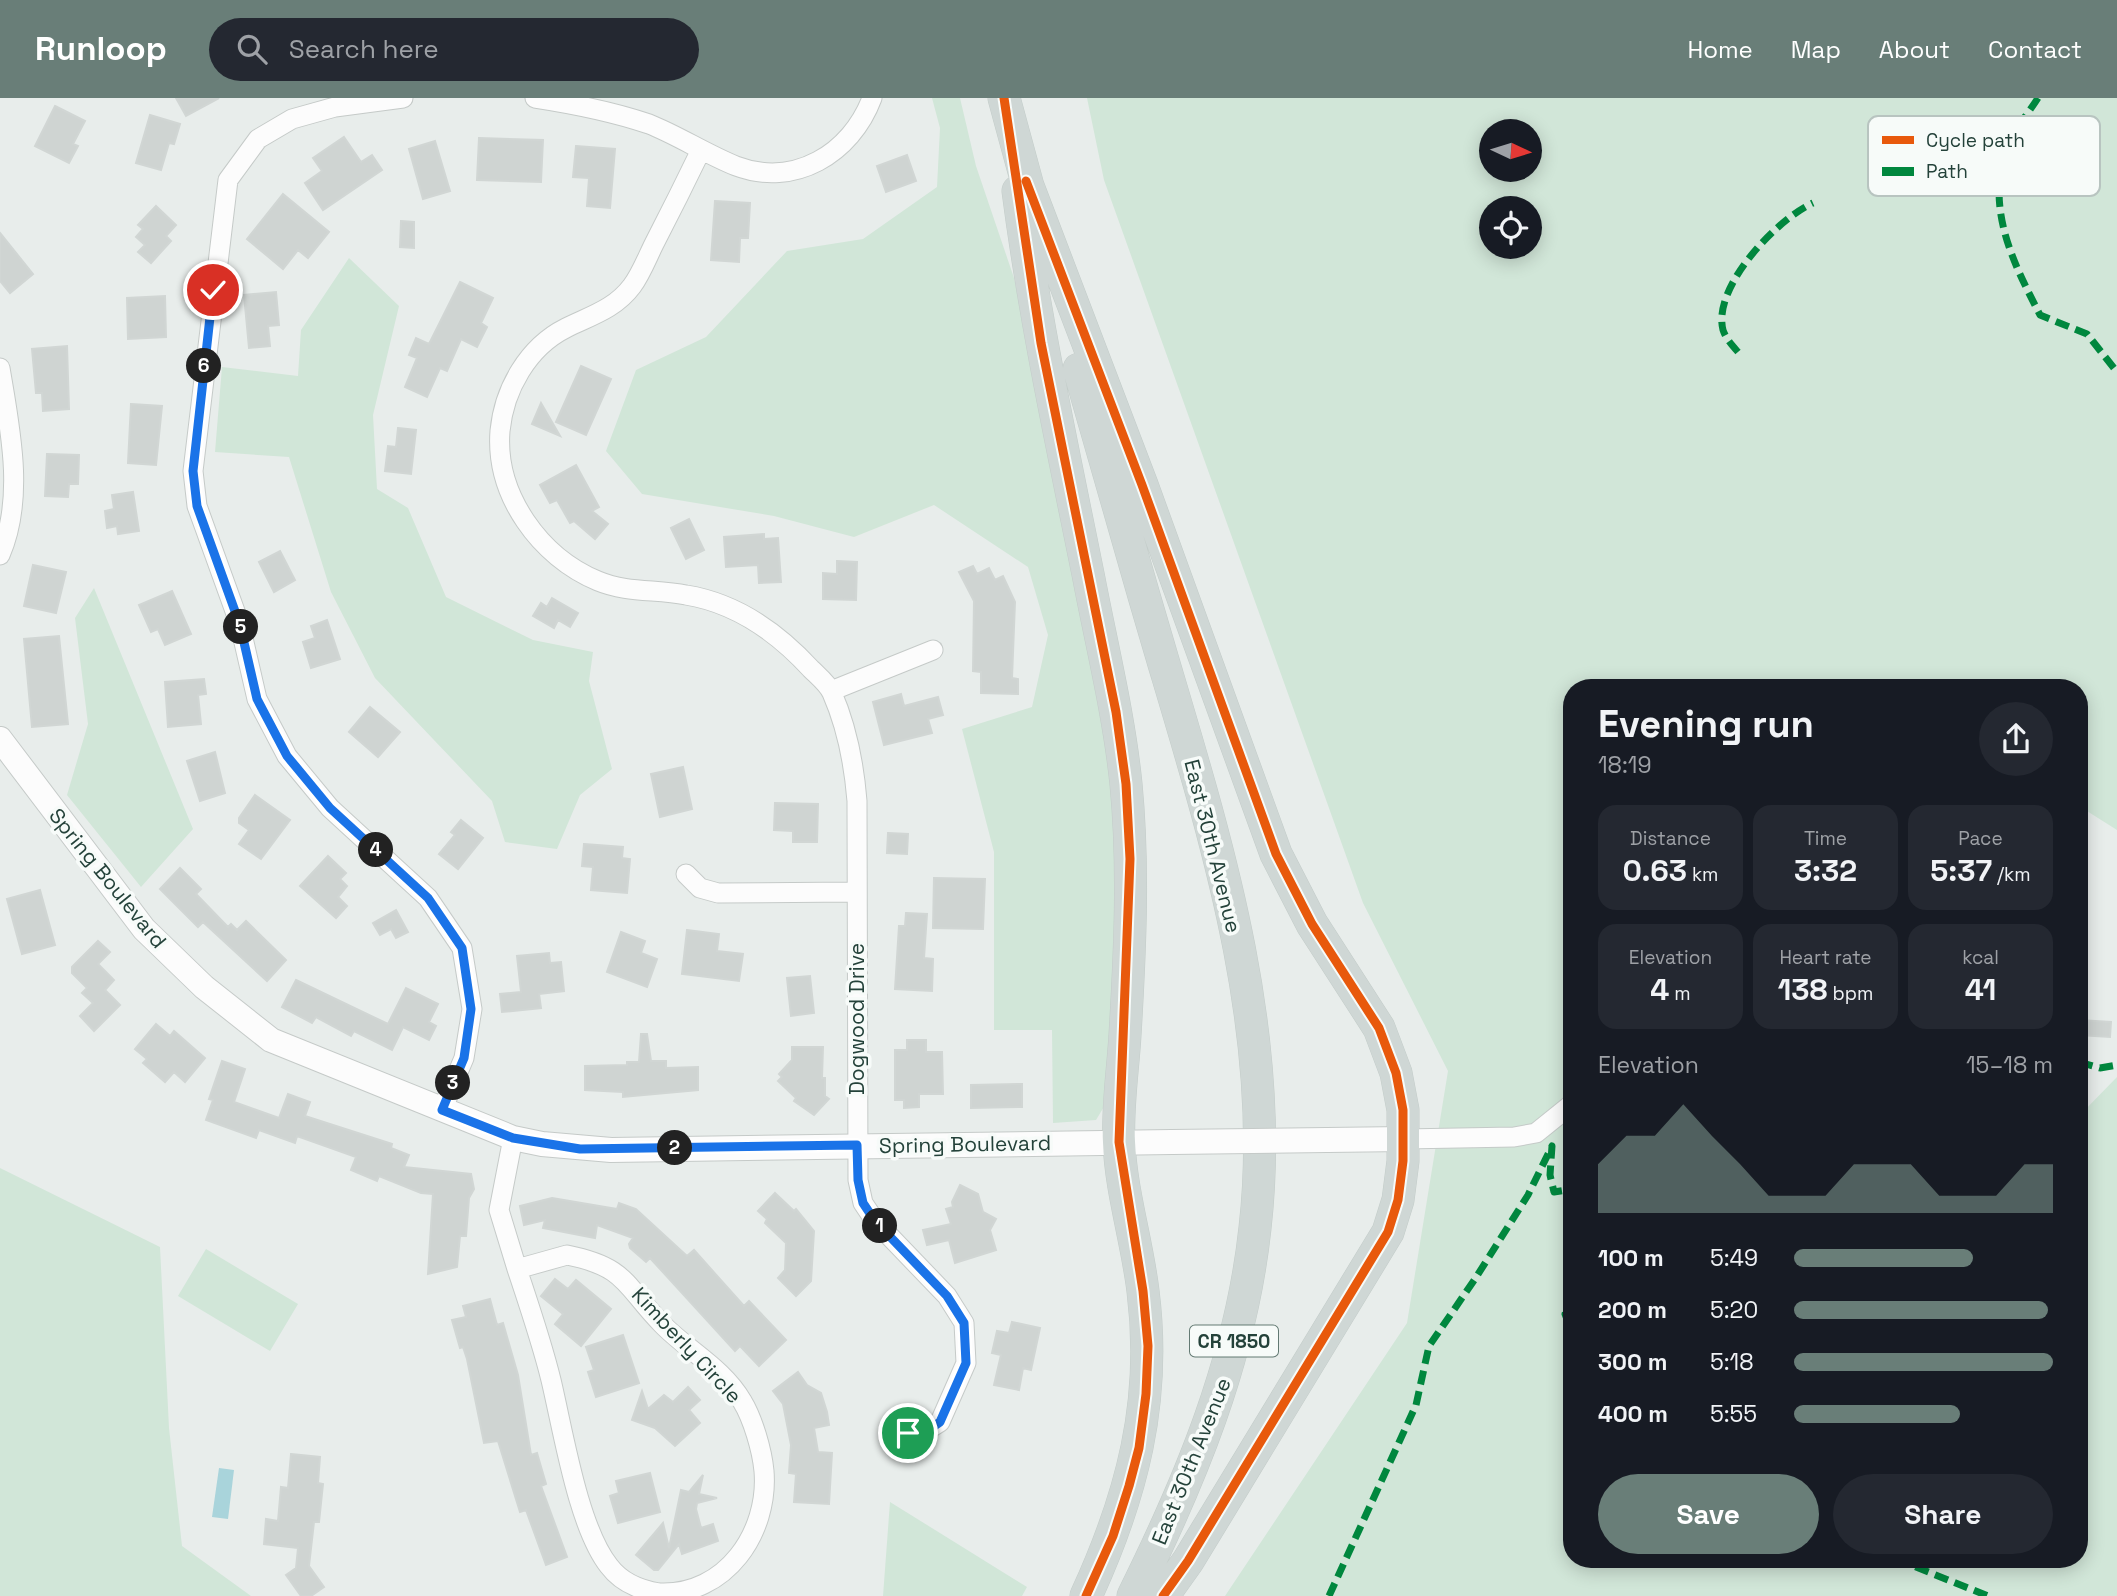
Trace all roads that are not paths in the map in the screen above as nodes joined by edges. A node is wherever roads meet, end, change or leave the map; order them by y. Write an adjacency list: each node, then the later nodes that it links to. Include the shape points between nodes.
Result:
1 (403, 98): 14 (street, via 335,107 292,119 258,139 228,180 193,471 197,506 240,625 257,699 287,756 330,808 428,898 462,948 471,1009 464,1058)
2 (534, 98): 5 (street, via 593,107 650,125)
3 (872, 98): 5 (street, via 862,123 847,141 815,164 772,173 736,166)
4 (1005, 106): 6 (main road, East 30th Avenue); 18 (main road, via 1039,330 1116,712 1126,784 1129,933)
5 (701, 150): 10 (street, Dogwood Drive, via 634,284 611,307 547,341 522,367 505,408 501,459 523,519 546,548 570,566 598,581 630,590 685,594 745,615 794,651)
6 (1026, 181): 17 (main road, via 1276,854 1312,924 1379,1028 1396,1073); 23 (main road, East 30th Avenue / CR 1850, via 1221,866 1251,1022 1255,1069 1259,1169 1245,1298 1200,1448)
7 (0, 368): 8 (street, via 13,481 9,533)
8 (0, 555)
9 (933, 650): 10 (street)
10 (831, 691): 13 (street, Dogwood Drive, via 854,765)
11 (0, 739): 14 (street, Spring Boulevard, via 144,929 236,1014 271,1040)
12 (686, 874): 13 (street, via 700,888 718,893)
13 (855, 892): 19 (street, Dogwood Drive)
14 (442, 1110): 16 (street, Spring Boulevard)
15 (1563, 1111): 17 (street, Spring Boulevard, via 1536,1133 1514,1137)
16 (513, 1138): 19 (street, Spring Boulevard, via 611,1150); 20 (street, Kimberly Circle, via 499,1210)
17 (1404, 1139): 18 (street, Spring Boulevard, bridge); 24 (main road, via 1398,1200 1388,1232)
18 (1119, 1142): 19 (street, Spring Boulevard); 22 (main road, via 1143,1291 1146,1394 1129,1486)
19 (857, 1145): 21 (street, Dogwood Drive, via 863,1203 947,1296 964,1323 966,1363 940,1422 924,1433)
20 (517, 1269): 20 (street, Kimberly Circle, via 551,1380 564,1447 599,1550 610,1567 637,1587 668,1595 700,1592 726,1575 745,1549 760,1512 764,1472 742,1401 715,1368 662,1324 625,1279 608,1268 567,1255)
21 (908, 1433)
22 (1086, 1596)
23 (1133, 1596)
24 (1163, 1596)

